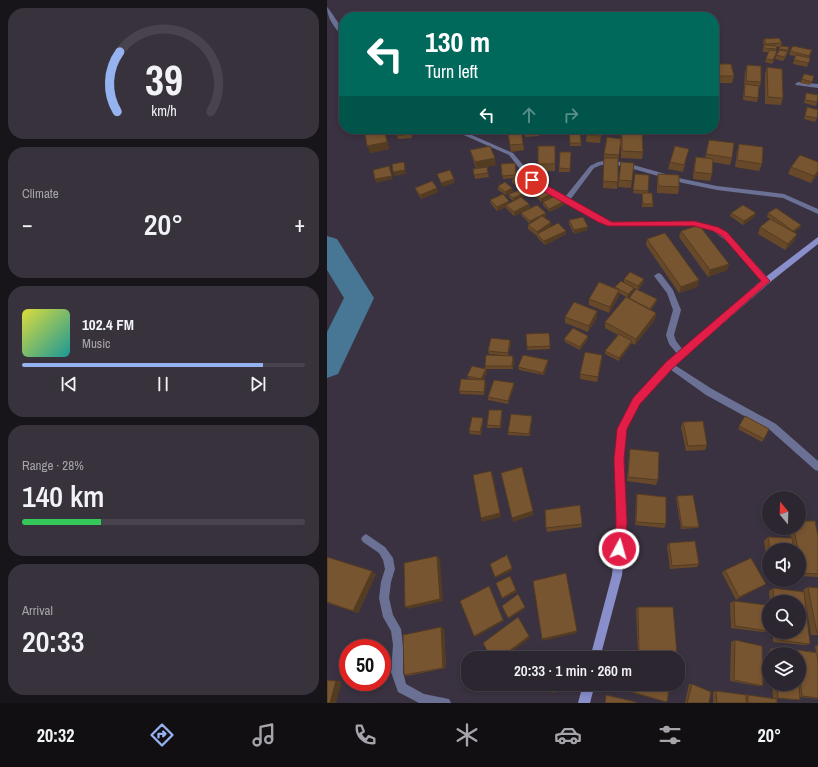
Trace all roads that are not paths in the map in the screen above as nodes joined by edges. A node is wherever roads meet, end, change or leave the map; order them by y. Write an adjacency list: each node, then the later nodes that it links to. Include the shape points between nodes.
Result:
1 (327, 8): 2 (street)
2 (339, 29)
3 (798, 84): 4 (street)
4 (818, 86)
5 (465, 134): 6 (street, via 511,154 532,180)
6 (567, 200): 7 (street, via 592,167 610,162 717,188 784,196); 10 (street, via 611,224 694,223 715,229 725,234)
7 (818, 212)
8 (818, 240): 10 (main road)
9 (658, 276): 11 (street, via 670,292 677,310 670,335 672,342)
10 (766, 281): 11 (main road)
11 (682, 354): 12 (main road)
12 (670, 365): 13 (street, via 709,392 773,427); 15 (main road, via 636,401 622,429 619,459 622,522 617,575)
13 (818, 467)
14 (366, 539): 17 (street, via 382,550 390,569 384,598 388,617 396,629 397,672 402,688 423,699)
15 (597, 651)
16 (587, 691): 18 (main road)
17 (445, 703)
18 (584, 703)

